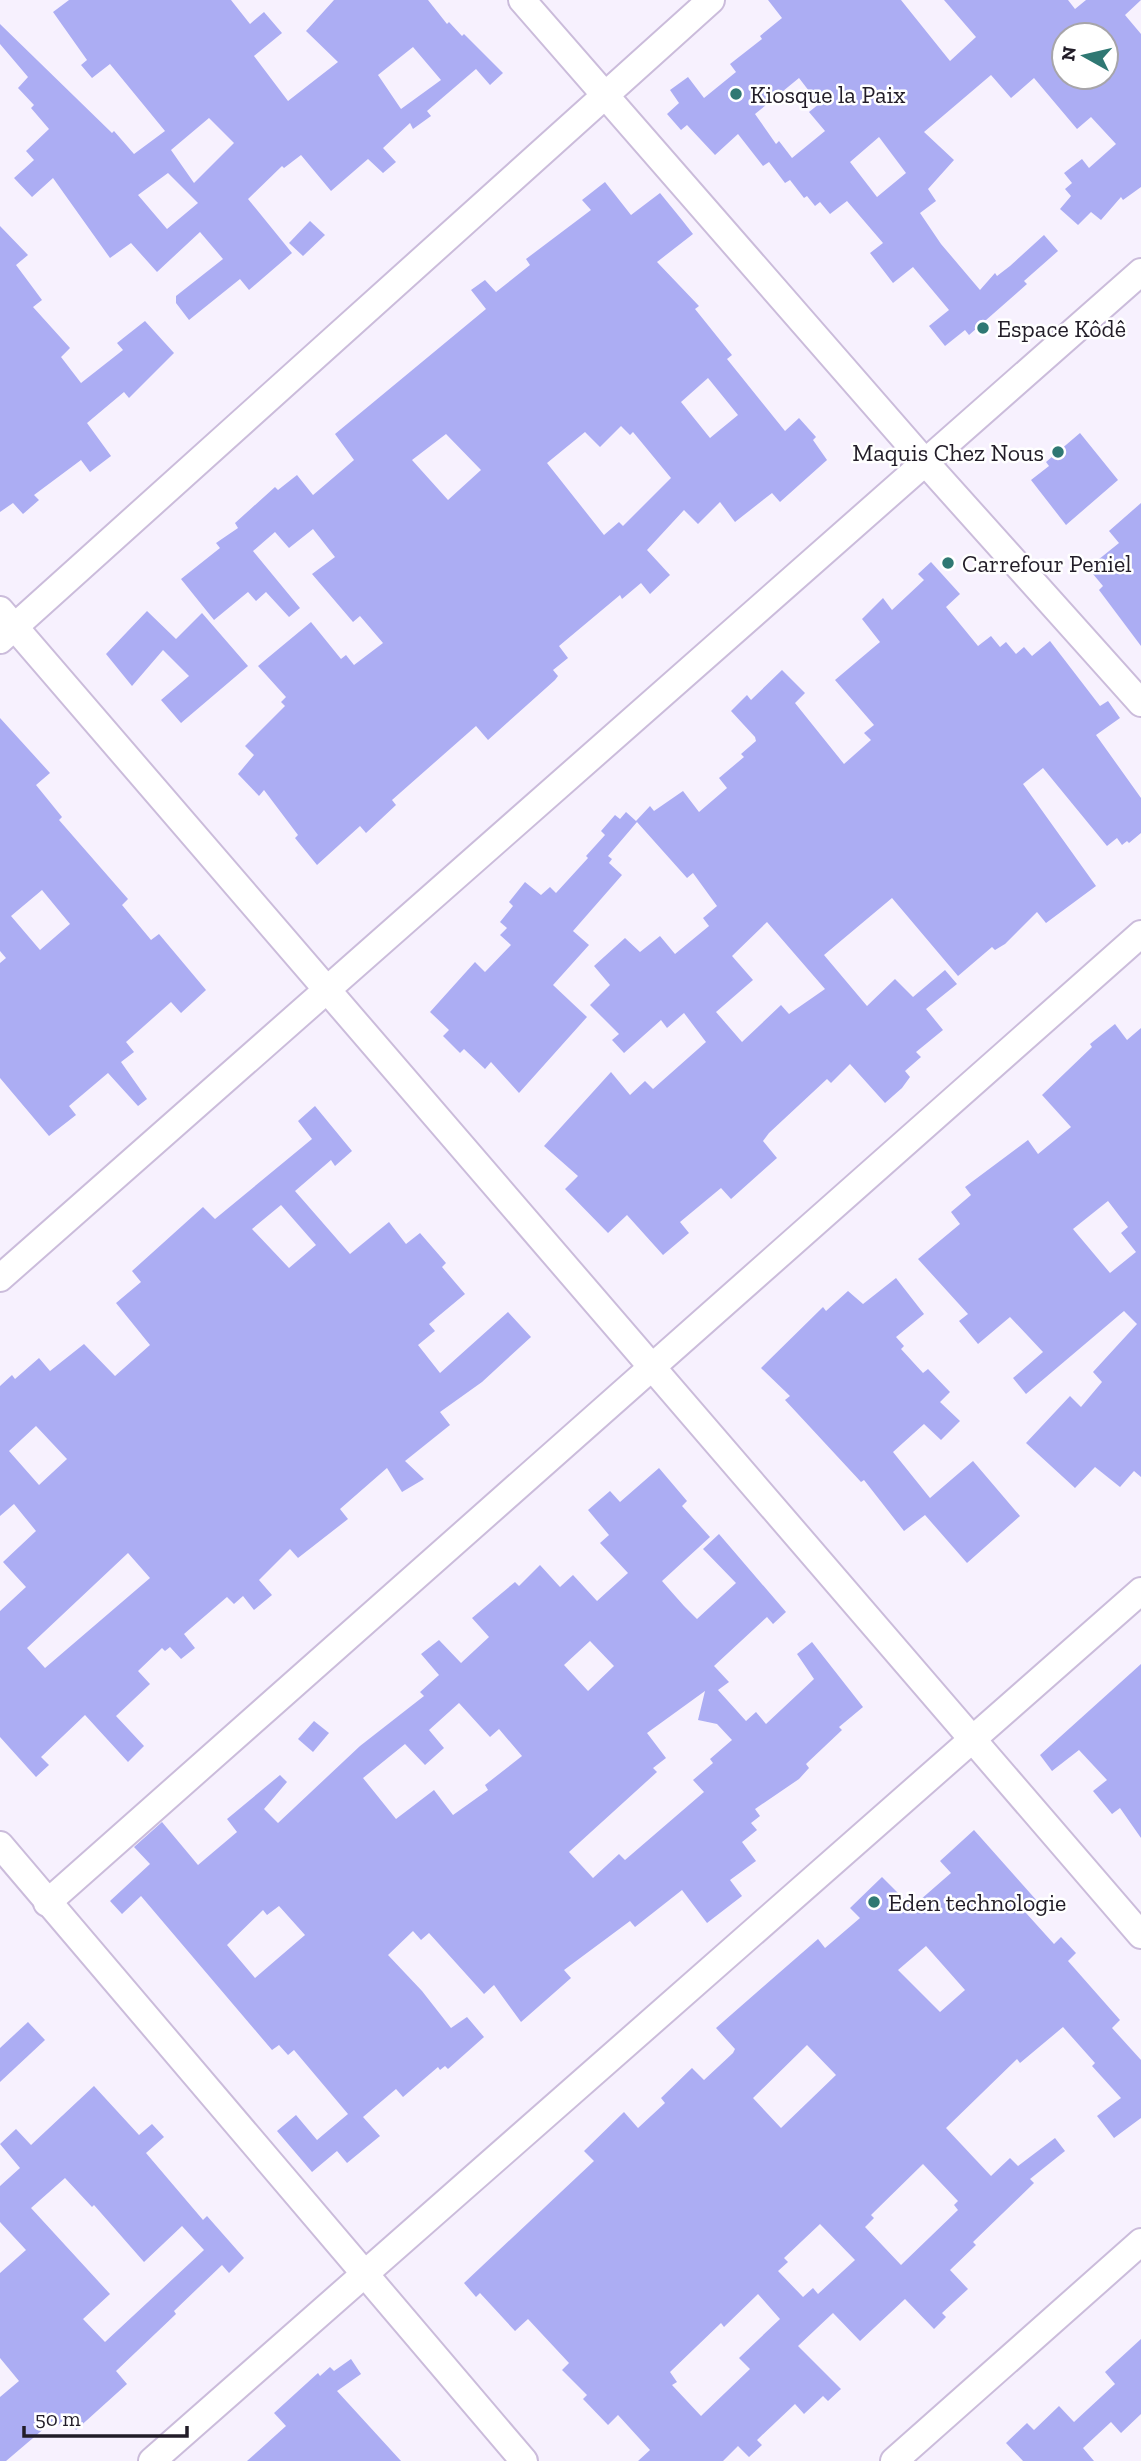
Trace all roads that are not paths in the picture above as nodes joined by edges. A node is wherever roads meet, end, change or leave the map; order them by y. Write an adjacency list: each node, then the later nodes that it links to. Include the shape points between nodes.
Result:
1 (522, 0): 3 (street)
2 (711, 0): 3 (street)
3 (605, 93): 5 (street); 6 (street)
4 (1141, 272): 5 (street)
5 (925, 463): 7 (street); 9 (street)
6 (5, 626): 9 (street)
7 (1141, 703)
8 (1141, 934): 11 (street)
9 (328, 988): 10 (street); 11 (street)
10 (0, 1278)
11 (653, 1368): 13 (street); 15 (street)
12 (1141, 1591): 13 (street)
13 (972, 1740): 16 (street); 18 (street)
14 (0, 1845): 15 (street)
15 (47, 1903): 18 (street)
16 (1141, 1935)
17 (1141, 2242): 21 (street)
18 (365, 2274): 19 (street); 20 (street)
19 (152, 2461)
20 (524, 2461)
21 (894, 2461)

